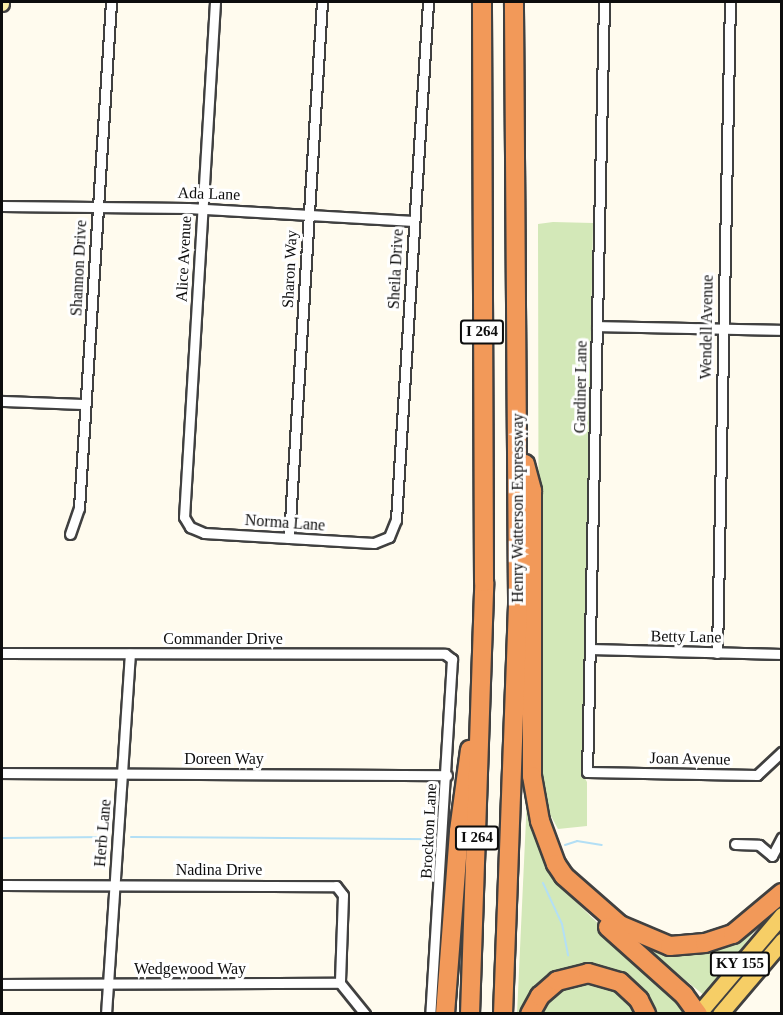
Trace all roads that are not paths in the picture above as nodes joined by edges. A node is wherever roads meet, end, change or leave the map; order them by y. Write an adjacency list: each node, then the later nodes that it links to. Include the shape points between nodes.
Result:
1 (111, 2): 10 (street, Shannon Drive)
2 (215, 2): 11 (street, Alice Avenue)
3 (322, 2): 12 (street, Sharon Way)
4 (428, 2): 13 (street, Sheila Drive)
5 (482, 2): 30 (highway, Henry Watterson Expressway / I 264)
6 (514, 2): 19 (highway, Henry Watterson Expressway / I 264)
7 (604, 2): 14 (street, Gardiner Lane)
8 (730, 2): 15 (street, Wendell Avenue)
9 (2, 206): 10 (street, Ada Lane)
10 (98, 207): 11 (street, Ada Lane); 18 (street, Shannon Drive)
11 (202, 209): 12 (street, Ada Lane); 20 (street, Alice Avenue)
12 (308, 215): 13 (street, Ada Lane); 23 (street, Sharon Way)
13 (414, 221): 22 (street, Sheila Drive, via 396,520)
14 (597, 326): 15 (street); 24 (street, Gardiner Lane)
15 (722, 328): 16 (street); 26 (street, Wendell Avenue)
16 (782, 330)
17 (2, 401): 18 (street)
18 (84, 404): 21 (street, Shannon Drive, via 79,508)
19 (519, 437): 40 (highway, via 532,490 532,783 549,849 564,876); 53 (highway, Henry Watterson Expressway / I 264, via 516,700)
20 (184, 517): 23 (street, Norma Lane, via 190,527 204,533)
21 (70, 534)
22 (389, 537): 23 (street, Norma Lane, via 374,543)
23 (290, 538)
24 (590, 649): 26 (street, Betty Lane); 32 (street, Gardiner Lane)
25 (2, 653): 27 (street, Commander Drive)
26 (717, 653): 29 (street, Betty Lane)
27 (130, 654): 28 (street, Commander Drive); 34 (street, Herb Lane)
28 (445, 654): 35 (street, Brockton Lane, via 454,666)
29 (782, 654)
30 (483, 663): 51 (highway, via 459,831); 52 (highway, Henry Watterson Expressway / I 264)
31 (782, 752): 32 (street, Joan Avenue, via 758,775)
32 (587, 772)
33 (2, 774): 34 (street, Doreen Way)
34 (124, 774): 35 (street, Doreen Way); 39 (street, Herb Lane)
35 (447, 775): 50 (street, Brockton Lane)
36 (782, 837): 37 (street, via 772,856 759,845)
37 (735, 844)
38 (2, 885): 39 (street, Nadina Drive)
39 (114, 886): 45 (street, Herb Lane); 46 (street, Nadina Drive, via 336,886 342,895)
40 (576, 886): 41 (highway, via 620,925 670,946 705,943 733,934); 47 (highway, via 594,914 684,994)
41 (782, 892)
42 (782, 915): 47 (main road, KY 155)
43 (782, 941): 56 (main road, KY 155)
44 (2, 984): 45 (street, Wedgewood Way)
45 (108, 984): 46 (street, Wedgewood Way); 48 (street, Herb Lane)
46 (340, 984): 49 (street)
47 (698, 1013)
48 (106, 1014)
49 (365, 1014)
50 (430, 1014)
51 (445, 1014)
52 (470, 1014)
53 (503, 1014)
54 (530, 1014): 55 (highway, via 551,985 578,973 604,975 620,982 639,1000)
55 (646, 1014)
56 (720, 1014)

